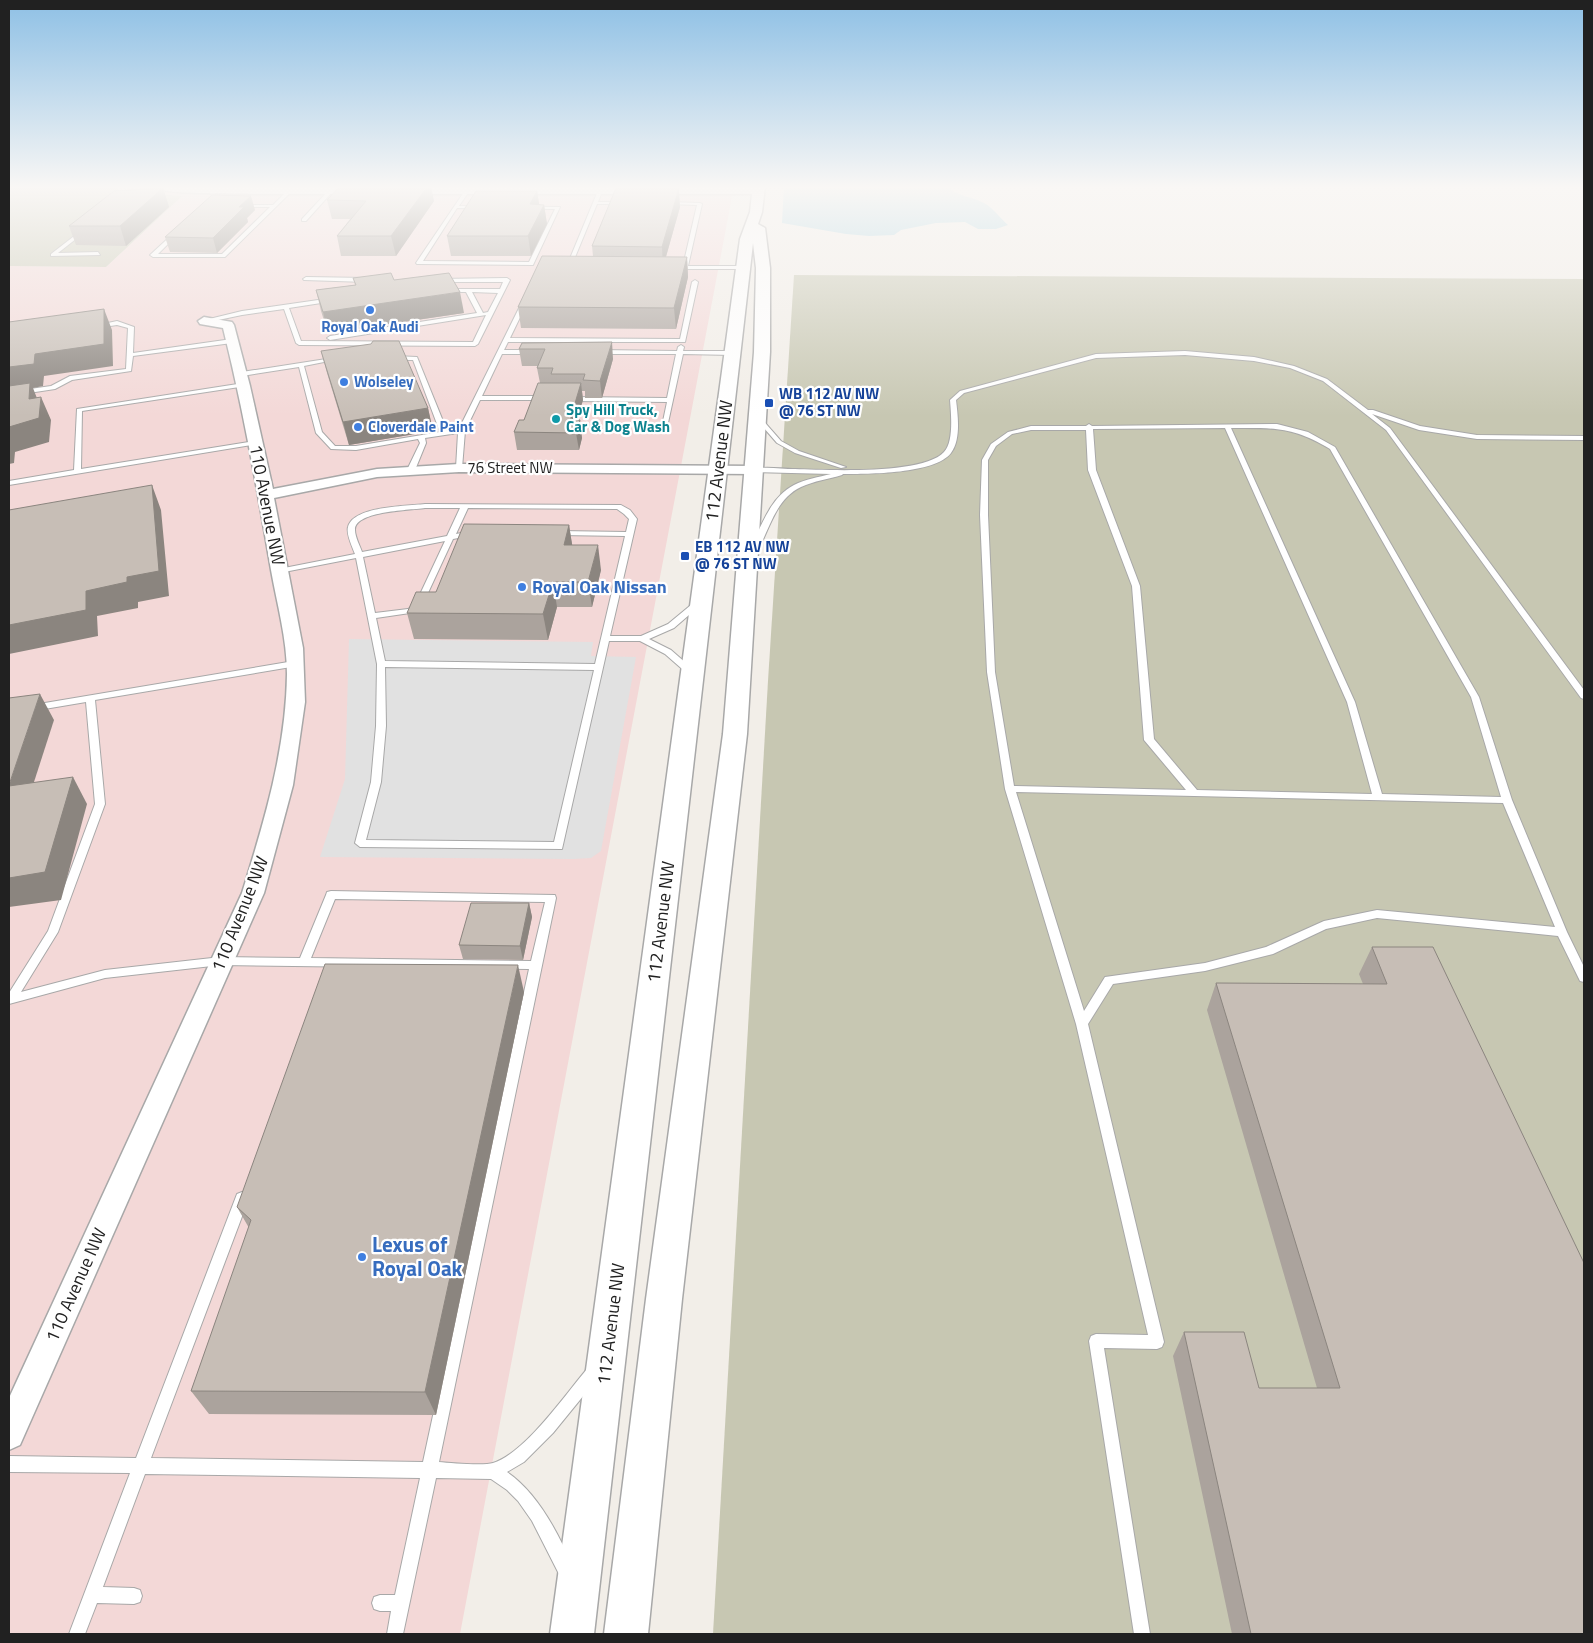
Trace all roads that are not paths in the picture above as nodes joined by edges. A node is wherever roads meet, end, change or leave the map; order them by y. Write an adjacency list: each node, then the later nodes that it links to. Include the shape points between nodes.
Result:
1 (419, 263): 2 (lane)
2 (532, 263)
3 (570, 263): 7 (lane, via 568,268)
4 (687, 263): 9 (lane)
5 (744, 263): 10 (street, 112 Avenue NW)
6 (762, 263): 47 (street, 112 Avenue NW)
7 (578, 268)
8 (666, 268): 9 (lane)
9 (686, 268): 10 (lane)
10 (743, 268): 35 (street, 112 Avenue NW)
11 (306, 279): 12 (lane)
12 (371, 280)
13 (434, 280): 17 (lane, via 507,280)
14 (695, 282): 28 (lane)
15 (439, 290): 16 (lane)
16 (468, 290): 17 (lane); 22 (lane)
17 (502, 291): 21 (lane)
18 (526, 297): 25 (lane)
19 (343, 298): 20 (lane)
20 (286, 306): 23 (lane); 29 (lane)
21 (491, 313): 22 (lane); 29 (lane, via 475,344)
22 (482, 315): 29 (lane)
23 (204, 321): 27 (street, 110 Avenue NW, via 228,325)
24 (90, 327): 36 (lane, via 117,323 130,327)
25 (506, 340): 26 (lane); 30 (lane)
26 (600, 340): 28 (lane); 33 (lane)
27 (232, 341): 36 (lane); 40 (street, 110 Avenue NW)
28 (683, 341): 34 (lane)
29 (299, 343)
30 (500, 352): 31 (lane); 42 (lane)
31 (539, 352)
32 (587, 352): 33 (lane)
33 (596, 352): 34 (lane)
34 (680, 353): 35 (lane); 45 (lane)
35 (733, 353): 57 (street, 112 Avenue NW)
36 (129, 355): 41 (lane, via 130,370 70,378 53,388)
37 (347, 358): 39 (lane)
38 (386, 358): 52 (lane, via 415,358)
39 (301, 365): 40 (lane); 53 (lane, via 318,433 334,448 356,448)
40 (243, 379): 55 (street, 110 Avenue NW); 61 (lane, via 79,410)
41 (9, 394)
42 (478, 398): 43 (lane); 50 (lane)
43 (555, 398)
44 (565, 398): 45 (lane)
45 (671, 400): 51 (lane)
46 (1363, 408): 54 (lane, via 1419,428 1477,437); 60 (lane, via 1325,380 1283,365 1185,353 1096,356 962,392 953,400 955,413 948,454 933,464 904,470); 80 (lane, via 1388,429)
47 (759, 419): 59 (street, 112 Avenue NW); 60 (lane, via 779,442 797,452)
48 (1088, 426): 49 (lane); 83 (lane, via 1031,428 1010,433 993,444 985,460 984,515 991,672); 84 (lane, via 1092,470 1136,586 1150,740)
49 (1227, 426): 85 (lane, via 1351,702); 86 (lane, via 1297,429 1333,448 1475,697)
50 (462, 431): 52 (lane); 56 (lane)
51 (664, 431)
52 (444, 433): 53 (lane)
53 (421, 436): 58 (lane, via 423,443)
54 (1584, 438)
55 (255, 443): 61 (lane); 63 (street, 110 Avenue NW)
56 (460, 468): 57 (street, 76 Street NW); 58 (street, 76 Street NW)
57 (718, 469): 59 (street, 76 Street NW); 72 (street, 112 Avenue NW)
58 (411, 470): 63 (street, 76 Street NW, via 344,479)
59 (755, 470): 60 (lane); 70 (street, 112 Avenue NW)
60 (853, 470): 70 (lane, via 808,482 786,493)
61 (77, 472): 62 (lane)
62 (9, 483)
63 (268, 495): 71 (street, 110 Avenue NW)
64 (464, 506): 67 (lane, via 618,507 633,519); 68 (lane); 69 (lane, via 390,509 360,517 351,530)
65 (482, 533): 68 (lane)
66 (551, 533): 67 (lane)
67 (630, 534): 74 (lane)
68 (450, 537): 69 (lane); 73 (lane, via 418,606 410,611)
69 (359, 555): 71 (lane); 73 (lane)
70 (747, 563): 109 (street, 112 Avenue NW, via 735,734 664,1298)
71 (279, 571): 76 (street, 110 Avenue NW)
72 (703, 600): 75 (lane, via 671,626); 79 (street, 112 Avenue NW)
73 (373, 616): 77 (lane)
74 (606, 638): 75 (lane); 78 (lane)
75 (642, 639): 79 (lane, via 668,652)
76 (294, 664): 81 (lane); 88 (street, 110 Avenue NW, via 293,724 274,824 253,893)
77 (381, 664): 78 (lane); 78 (lane, via 381,726 376,782 360,843 558,846)
78 (599, 667)
79 (692, 673): 95 (street, 112 Avenue NW)
80 (1584, 696)
81 (90, 698): 82 (lane); 92 (lane, via 100,804 53,932)
82 (9, 712)
83 (1010, 789): 84 (lane); 93 (lane)
84 (1194, 793): 85 (lane)
85 (1378, 797): 86 (lane)
86 (1507, 800): 87 (lane)
87 (1562, 932): 91 (lane); 93 (lane, via 1377,914 1324,926 1269,950 1205,968 1109,980)
88 (221, 961): 89 (lane); 92 (lane, via 105,974); 96 (street, 110 Avenue NW)
89 (304, 962): 90 (lane, via 329,967); 90 (lane, via 331,895 551,898)
90 (536, 965): 99 (lane)
91 (1584, 978)
92 (10, 999)
93 (1082, 1024): 110 (lane, via 1157,1342 1096,1341)
94 (247, 1186): 98 (lane)
95 (607, 1356): 100 (lane, via 548,1428 519,1457); 101 (street, 112 Avenue NW)
96 (9, 1434)
97 (9, 1464): 98 (lane)
98 (141, 1466): 99 (lane); 102 (lane)
99 (431, 1470): 100 (lane); 105 (lane)
100 (493, 1471): 101 (lane, via 515,1487 533,1512)
101 (577, 1590): 108 (street, 112 Avenue NW)
102 (92, 1595): 103 (lane); 106 (lane)
103 (134, 1596)
104 (380, 1603): 105 (lane)
105 (402, 1603): 107 (lane)
106 (77, 1634)
107 (395, 1634)
108 (572, 1634)
109 (626, 1634)
110 (1142, 1634)

